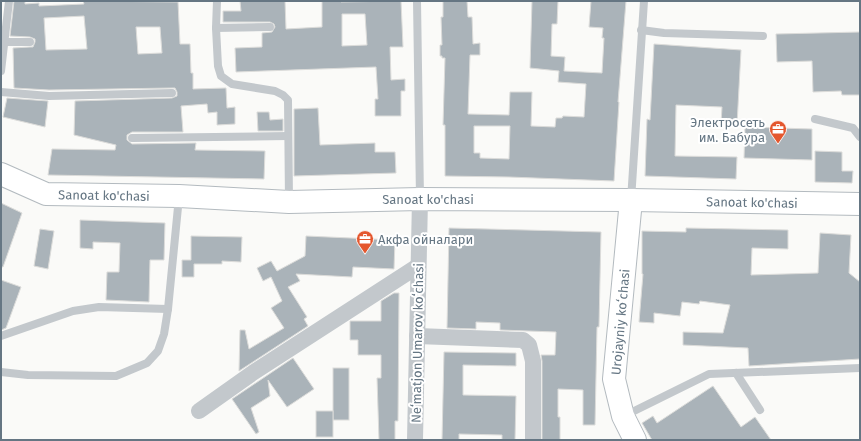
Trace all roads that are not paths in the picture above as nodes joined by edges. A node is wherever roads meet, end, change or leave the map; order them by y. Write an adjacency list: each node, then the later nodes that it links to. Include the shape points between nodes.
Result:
1 (217, 1): 6 (lane)
2 (417, 1): 20 (lane)
3 (644, 1): 7 (lane)
4 (6, 4): 9 (lane)
5 (270, 27): 6 (lane)
6 (216, 28): 15 (lane, via 221,76 232,84 275,91 283,95 288,100)
7 (641, 30): 8 (lane); 21 (lane)
8 (763, 36)
9 (4, 42): 10 (lane); 11 (lane)
10 (30, 42)
11 (1, 72)
12 (1, 92): 13 (lane, via 49,96)
13 (172, 93)
14 (814, 120): 16 (lane, via 853,128)
15 (288, 136): 17 (lane); 22 (lane)
16 (860, 137)
17 (132, 138)
18 (1, 174): 19 (main road, Sanoat ko'chasi, via 46,194)
19 (179, 196): 22 (main road, Sanoat ko'chasi); 25 (lane)
20 (420, 199): 21 (main road, Sanoat ko'chasi); 22 (main road, Sanoat ko'chasi); 24 (street, Neʻmatjon Umarov koʻchasi)
21 (631, 200): 23 (main road, Sanoat ko'chasi); 33 (main road, Urоjayniy koʻchasi, via 614,379)
22 (288, 202)
23 (860, 204)
24 (418, 266): 27 (street, Neʻmatjon Umarov koʻchasi); 32 (street, via 254,372)
25 (168, 309): 26 (lane, via 99,306 73,311); 29 (lane, via 158,351 147,364 116,376 28,375)
26 (1, 336)
27 (417, 336): 34 (street, Neʻmatjon Umarov koʻchasi); 35 (street, via 523,340 529,345 533,361)
28 (860, 368): 30 (lane)
29 (1, 372)
30 (736, 373): 31 (lane); 33 (lane, via 709,374)
31 (760, 410)
32 (199, 411)
33 (623, 416): 36 (main road, Urоjayniy koʻchasi)
34 (415, 440)
35 (533, 440)
36 (635, 440)

